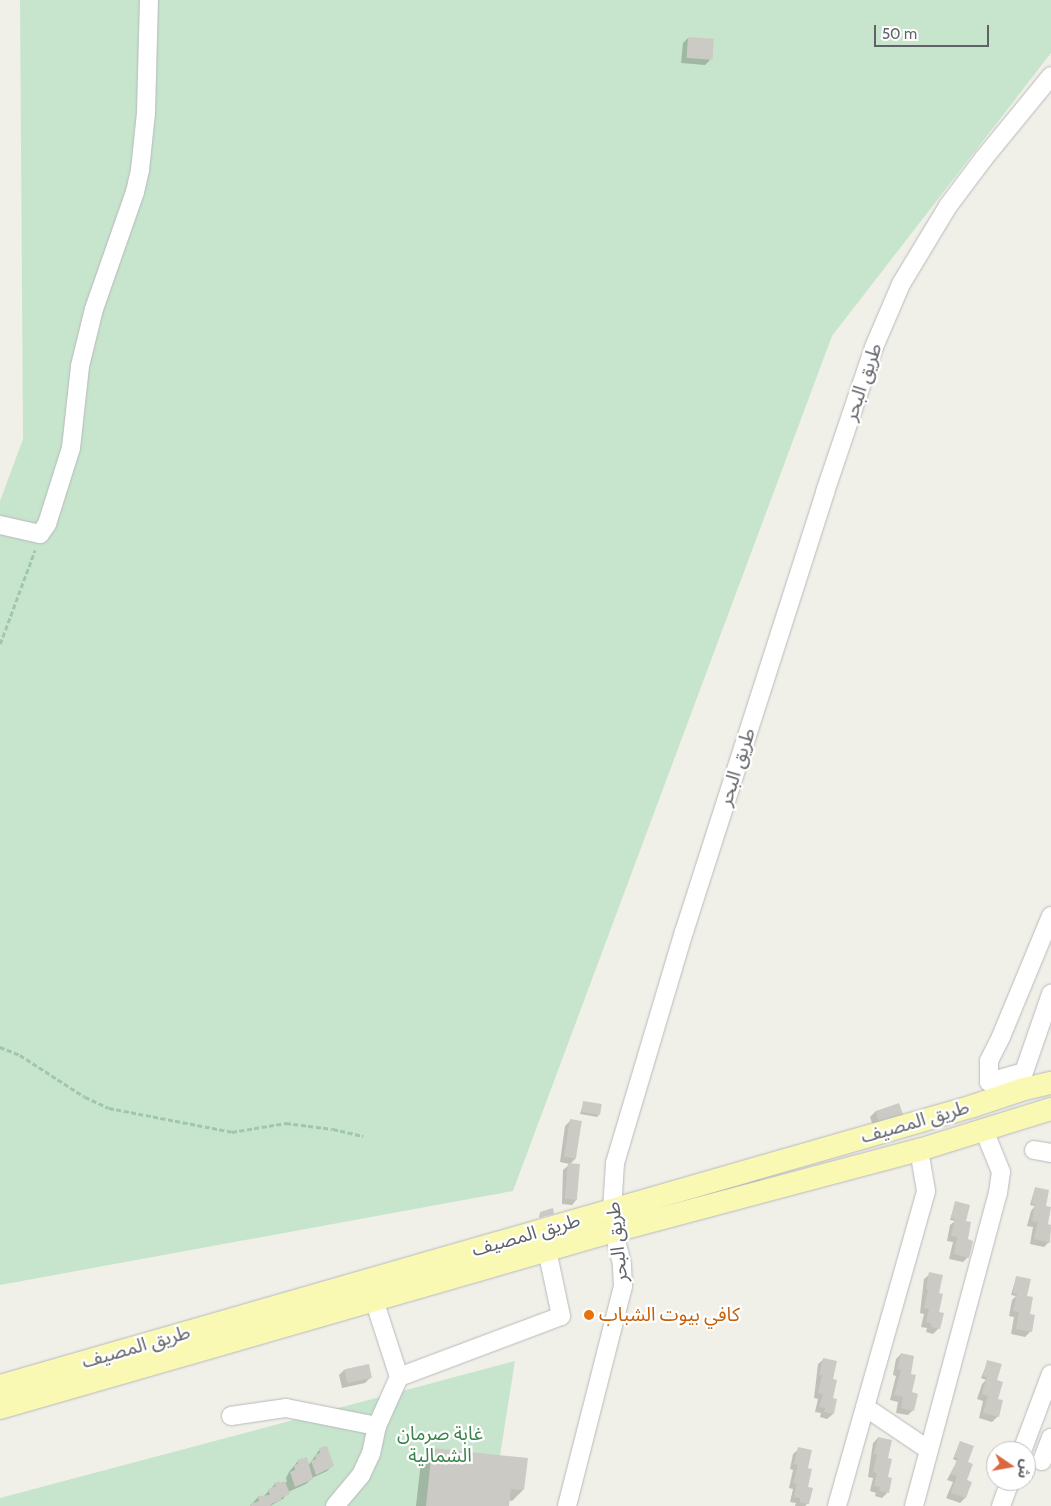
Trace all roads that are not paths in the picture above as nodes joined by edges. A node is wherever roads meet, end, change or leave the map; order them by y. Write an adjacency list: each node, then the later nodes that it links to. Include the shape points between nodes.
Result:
1 (149, 0): 3 (street, via 146,113 140,170 94,309 80,366 70,448 40,534)
2 (1051, 76): 13 (street, طريق البحر, via 948,206 901,284 874,347 679,950 615,1163)
3 (0, 525)
4 (1051, 916): 5 (street)
5 (1046, 948): 6 (street, via 989,1060 990,1082 1024,1072)
6 (1051, 994)
7 (1051, 1083): 8 (main road, طريق المصيف)
8 (1024, 1089): 10 (main road); 13 (main road, طريق المصيف)
9 (1051, 1109): 10 (main road, طريق المصيف)
10 (1029, 1115): 11 (main road, طريق المصيف)
11 (984, 1130): 12 (main road, طريق المصيف); 26 (street, via 1001,1178)
12 (919, 1150): 13 (main road, طريق المصيف); 19 (street, via 926,1191)
13 (613, 1220): 14 (main road, طريق المصيف); 18 (main road, طريق المصيف); 30 (street, طريق البحر, via 623,1286)
14 (547, 1250): 15 (main road, طريق المصيف); 17 (street, via 561,1316)
15 (374, 1300): 17 (street); 20 (main road, طريق المصيف)
16 (1051, 1374): 23 (street)
17 (399, 1377): 22 (street)
18 (0, 1386)
19 (865, 1407): 26 (street); 31 (street)
20 (0, 1408)
21 (231, 1416): 22 (street, via 286,1408)
22 (376, 1426): 29 (street, via 361,1475)
23 (1025, 1441)
24 (1050, 1441): 25 (street); 27 (street)
25 (1036, 1442)
26 (929, 1450): 32 (street)
27 (1042, 1461)
28 (1006, 1491): 33 (street)
29 (334, 1506)
30 (567, 1506)
31 (837, 1506)
32 (914, 1506)
33 (1000, 1506)

